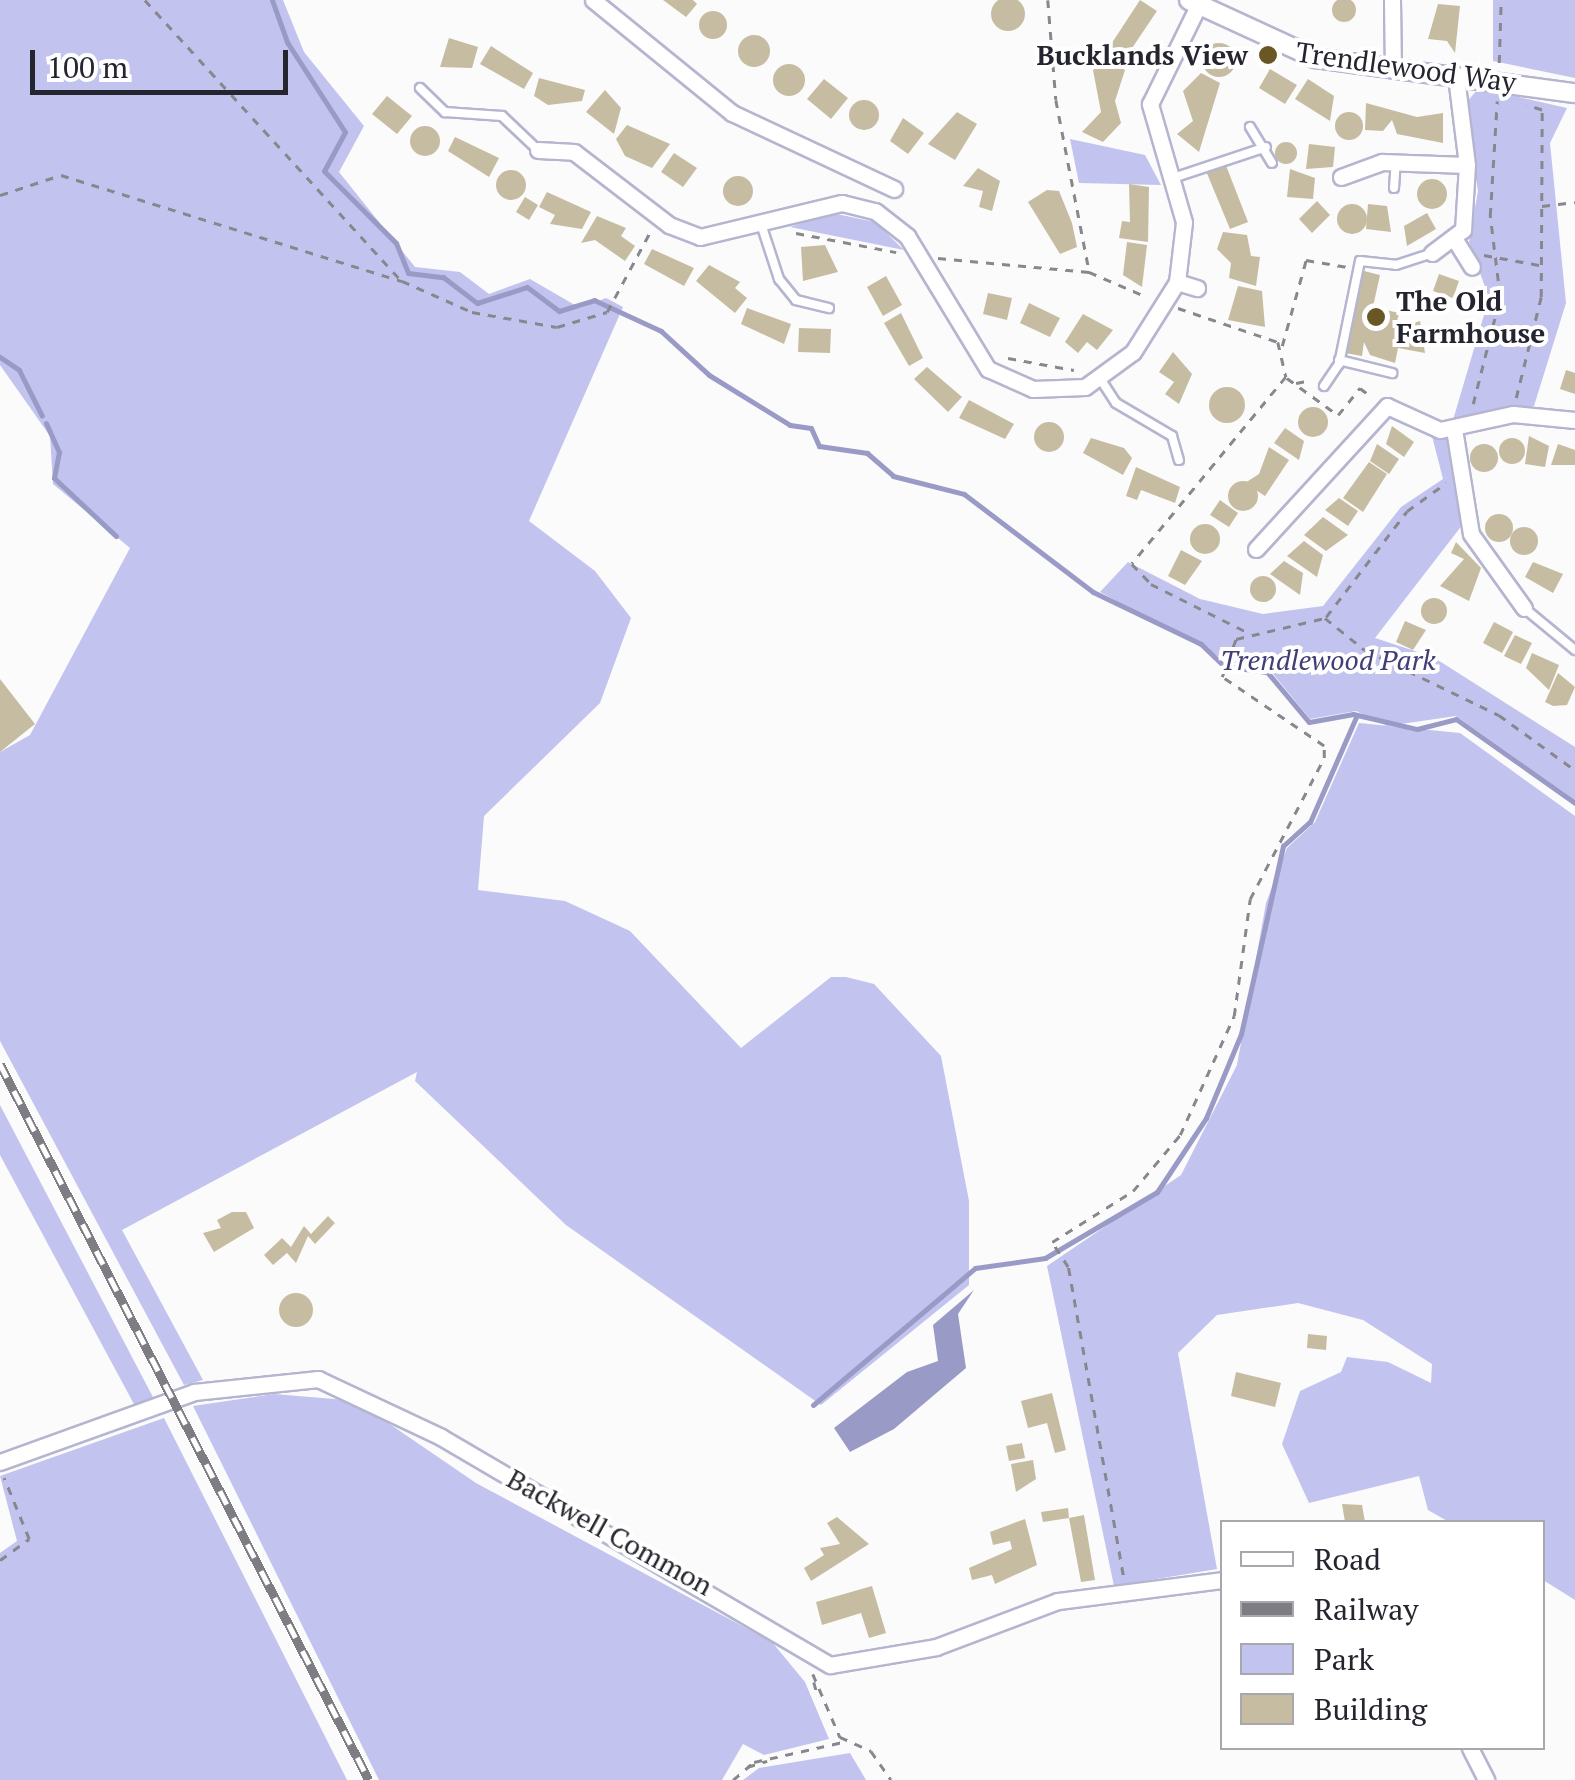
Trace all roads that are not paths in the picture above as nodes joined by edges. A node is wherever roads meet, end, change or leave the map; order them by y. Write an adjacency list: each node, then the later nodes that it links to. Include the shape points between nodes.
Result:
1 (594, 0): 17 (street, via 732,114)
2 (1392, 0): 4 (street)
3 (1194, 3): 4 (street, Trendlewood Way, via 1284,50); 15 (street, via 1151,95)
4 (1393, 70): 5 (street, Trendlewood Way)
5 (1456, 77): 7 (street, Trendlewood Way, via 1498,89); 13 (street)
6 (420, 88): 10 (lane, via 445,112 502,116)
7 (1575, 93)
8 (1250, 127): 9 (lane)
9 (1266, 147): 11 (lane); 15 (lane)
10 (538, 150): 18 (street, via 574,152 658,218 707,238)
11 (1272, 162)
12 (1396, 162): 13 (street); 14 (street); 16 (lane)
13 (1467, 165): 19 (street)
14 (1340, 177)
15 (1170, 178): 22 (street, via 1185,231)
16 (1394, 188)
17 (894, 189)
18 (766, 225): 24 (lane, via 788,290); 27 (street, via 853,204 896,224 972,352 1033,389)
19 (1457, 243): 20 (street); 21 (street)
20 (1432, 252): 25 (lane, via 1396,265 1362,259)
21 (1472, 267)
22 (1177, 282): 23 (street); 27 (street, via 1169,305)
23 (1197, 288)
24 (828, 308)
25 (1339, 360): 26 (lane); 28 (lane)
26 (1392, 373)
27 (1104, 378): 31 (lane, via 1116,403 1172,436)
28 (1324, 386)
29 (1575, 420): 30 (street, via 1512,414)
30 (1461, 427): 32 (street, via 1431,428 1392,407); 33 (street, via 1468,524)
31 (1179, 460)
32 (1256, 550)
33 (1508, 592): 34 (street); 35 (street)
34 (1494, 604)
35 (1524, 608): 36 (lane)
36 (1575, 650)
37 (0, 1465): 38 (street, Backwell Common, via 194,1392 318,1380 716,1592 810,1660 830,1665 936,1647 1058,1601)
38 (1220, 1580)
39 (1471, 1750): 40 (street)
40 (1486, 1780)

